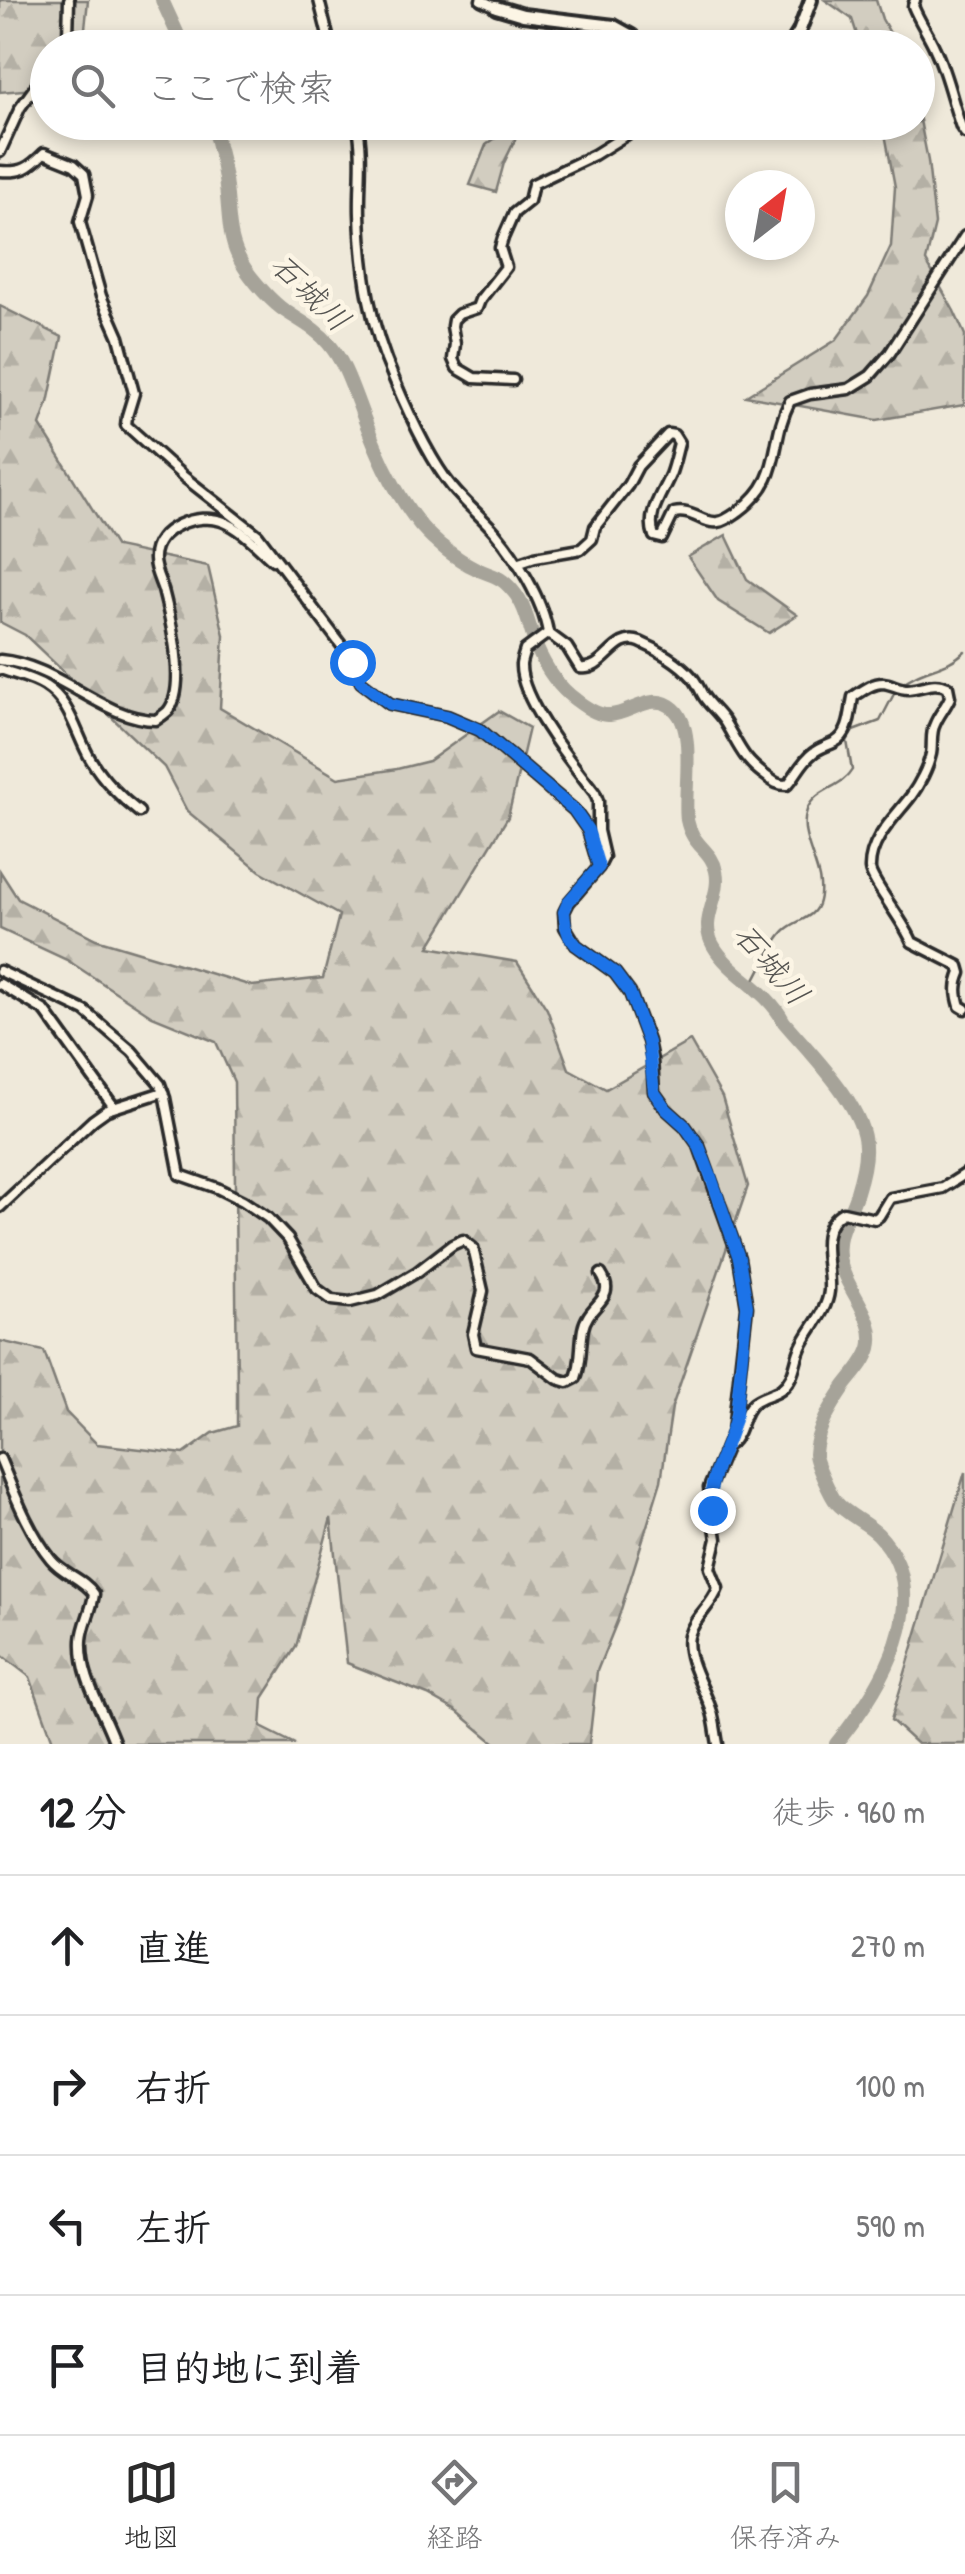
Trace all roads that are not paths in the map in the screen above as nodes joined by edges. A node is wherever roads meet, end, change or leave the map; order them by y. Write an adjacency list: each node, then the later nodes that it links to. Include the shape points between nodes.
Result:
1 (69, 0): 7 (street)
2 (318, 0): 8 (street)
3 (481, 0): 6 (street)
4 (811, 0): 10 (street)
5 (915, 0): 11 (street)
6 (496, 7): 9 (street)
7 (68, 30)
8 (326, 30)
9 (621, 30)
10 (801, 30)
11 (923, 30)
12 (935, 49): 14 (street)
13 (30, 94): 17 (street)
14 (965, 133)
15 (360, 140): 21 (street, via 364,286 393,377 451,486)
16 (618, 140): 20 (street, via 533,184 503,238 504,272 478,308 453,320 457,368 474,378)
17 (0, 152)
18 (0, 171): 22 (street, via 33,166 44,153 84,174 88,194 80,222 134,394 126,425 258,535)
19 (965, 236): 21 (street, via 870,376 850,389 790,401 770,475 756,497 727,519 674,513 662,538 654,536 653,513 679,443 668,434 638,466 588,544)
20 (513, 380)
21 (516, 563): 23 (street, via 542,611)
22 (284, 569): 24 (street, via 216,518 164,534 154,558 174,630 177,685 168,712 156,720 128,716 54,676); 27 (street, via 361,682 390,704 480,730 574,810)
23 (546, 634): 27 (street, via 525,650 521,667 544,724 595,794 604,857); 30 (street, via 586,670 617,645 636,640 676,664 694,678 744,758 779,786 792,781 816,750 840,740 853,697 869,687 948,687 924,772 882,832 870,869 912,942 959,966 956,994)
24 (0, 660)
25 (0, 669): 26 (street, via 44,685 60,699 91,760)
26 (140, 812)
27 (599, 867): 36 (street, via 568,902 569,936 630,993 648,1042 654,1092 699,1146 739,1258 747,1306 736,1414)
28 (0, 971): 31 (street, via 86,1011 132,1051)
29 (0, 984): 32 (street, via 45,1010)
30 (965, 1009)
31 (162, 1092): 32 (street); 35 (street, via 180,1175 268,1218 316,1289 332,1300 378,1294 463,1240 473,1248 483,1291 476,1348 530,1358 568,1382 580,1368 589,1313 607,1295)
32 (114, 1108): 34 (street)
33 (965, 1174): 36 (street, via 943,1188 890,1198 875,1219 843,1212 833,1218 826,1232 829,1293 798,1350 796,1368 781,1389 753,1403)
34 (0, 1207)
35 (601, 1274)
36 (726, 1447): 39 (street, via 710,1488 717,1540 710,1568 718,1588 688,1638)
37 (0, 1459): 38 (street, via 41,1545 94,1594 83,1654 90,1690)
38 (114, 1744)
39 (718, 1744)

